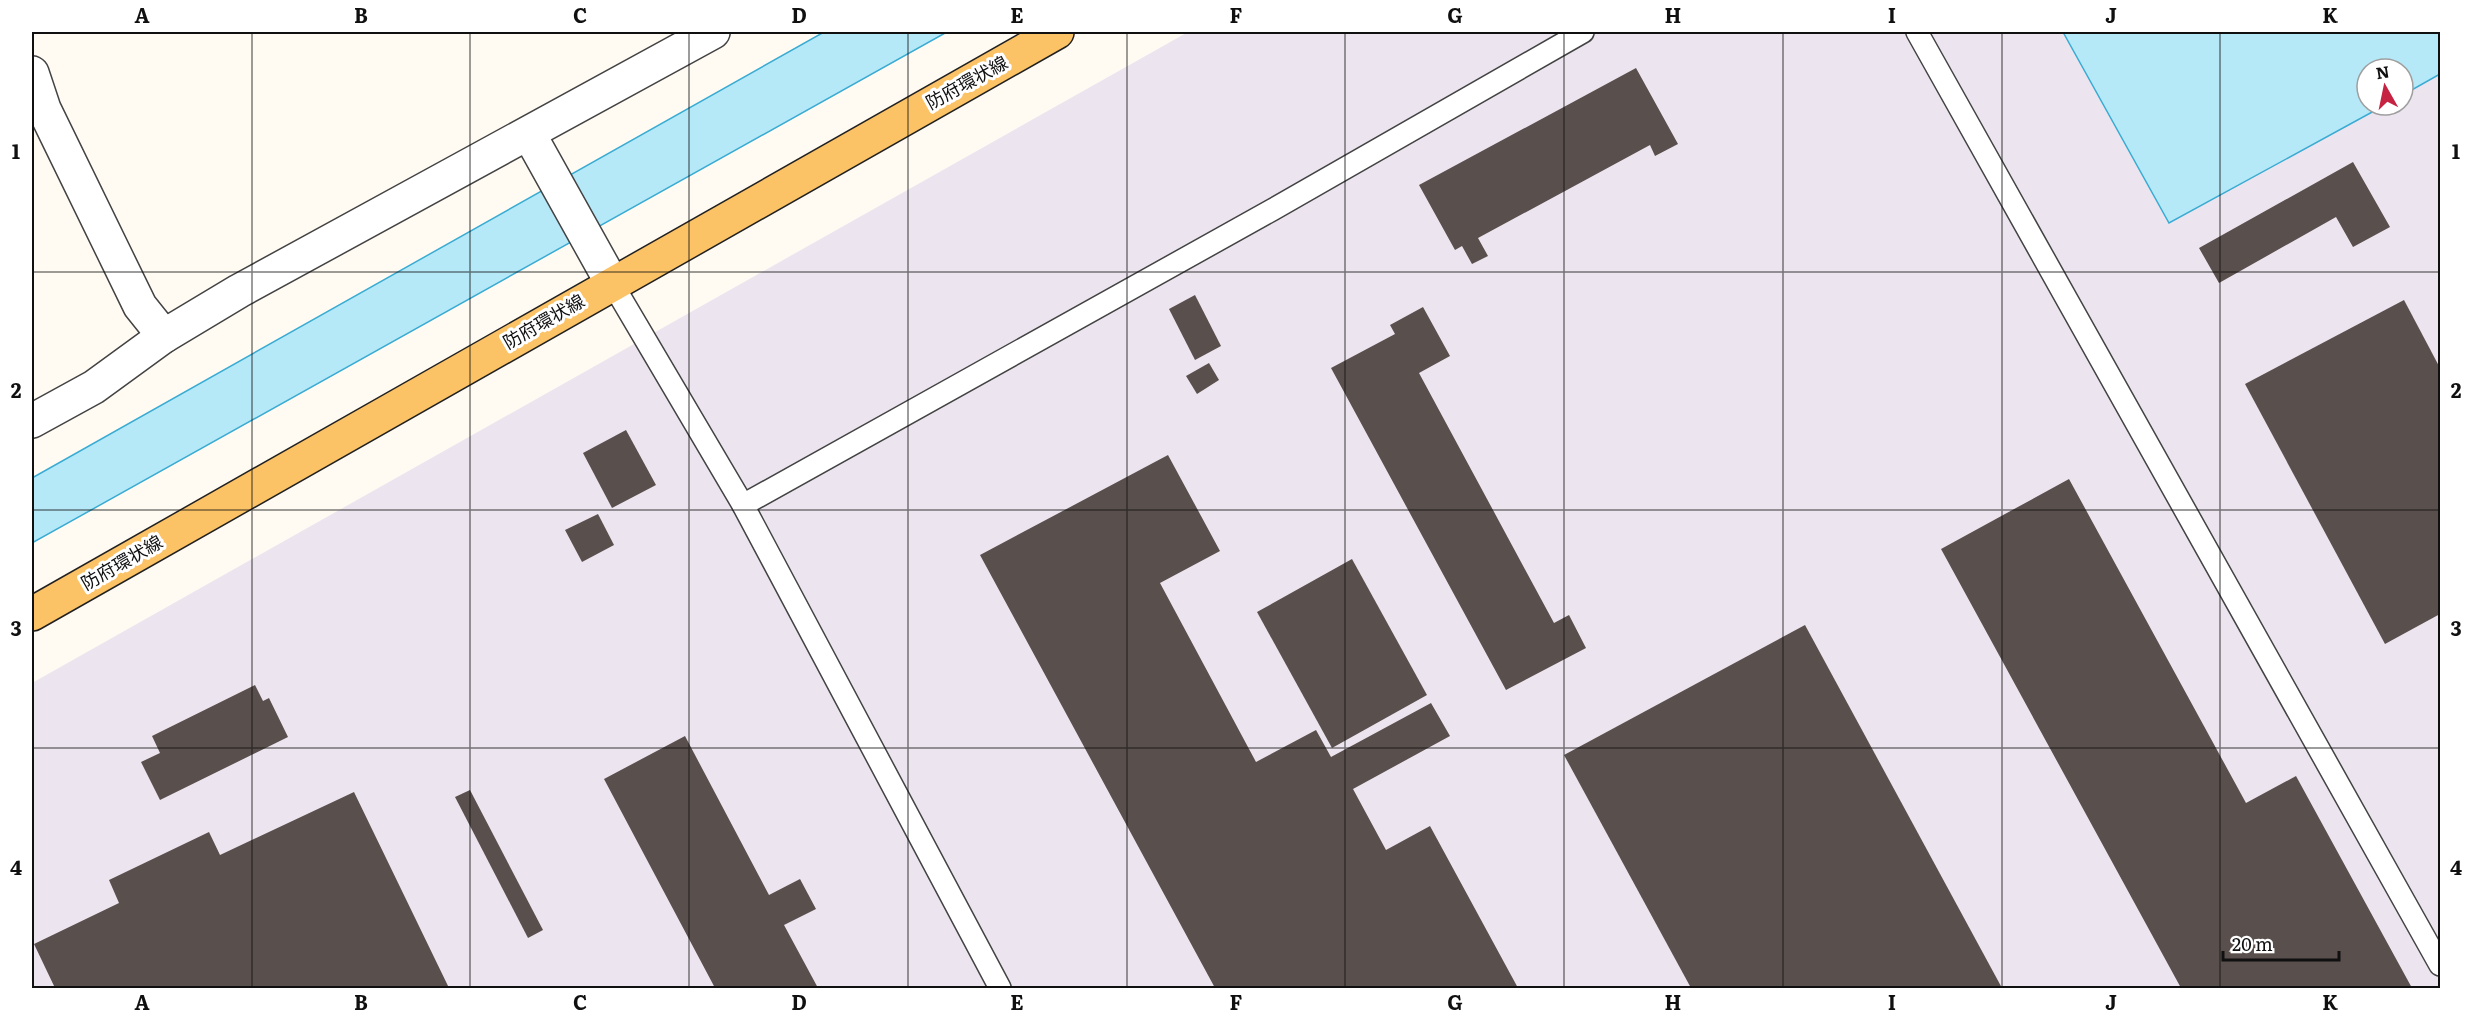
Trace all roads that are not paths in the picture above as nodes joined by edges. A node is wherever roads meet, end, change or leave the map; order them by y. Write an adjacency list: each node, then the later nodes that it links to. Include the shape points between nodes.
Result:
1 (713, 32): 7 (street)
2 (1057, 32): 8 (main road, 防府環状線)
3 (1583, 32): 11 (lane)
4 (1917, 32): 13 (lane)
5 (32, 73): 6 (street)
6 (38, 110): 9 (street, via 140,306)
7 (534, 143): 8 (street); 9 (street, via 239,291)
8 (612, 283): 11 (lane); 12 (main road, 防府環状線)
9 (164, 336): 10 (street, via 94,387)
10 (32, 422)
11 (743, 505): 14 (lane)
12 (32, 614)
13 (2440, 965)
14 (1000, 988)

